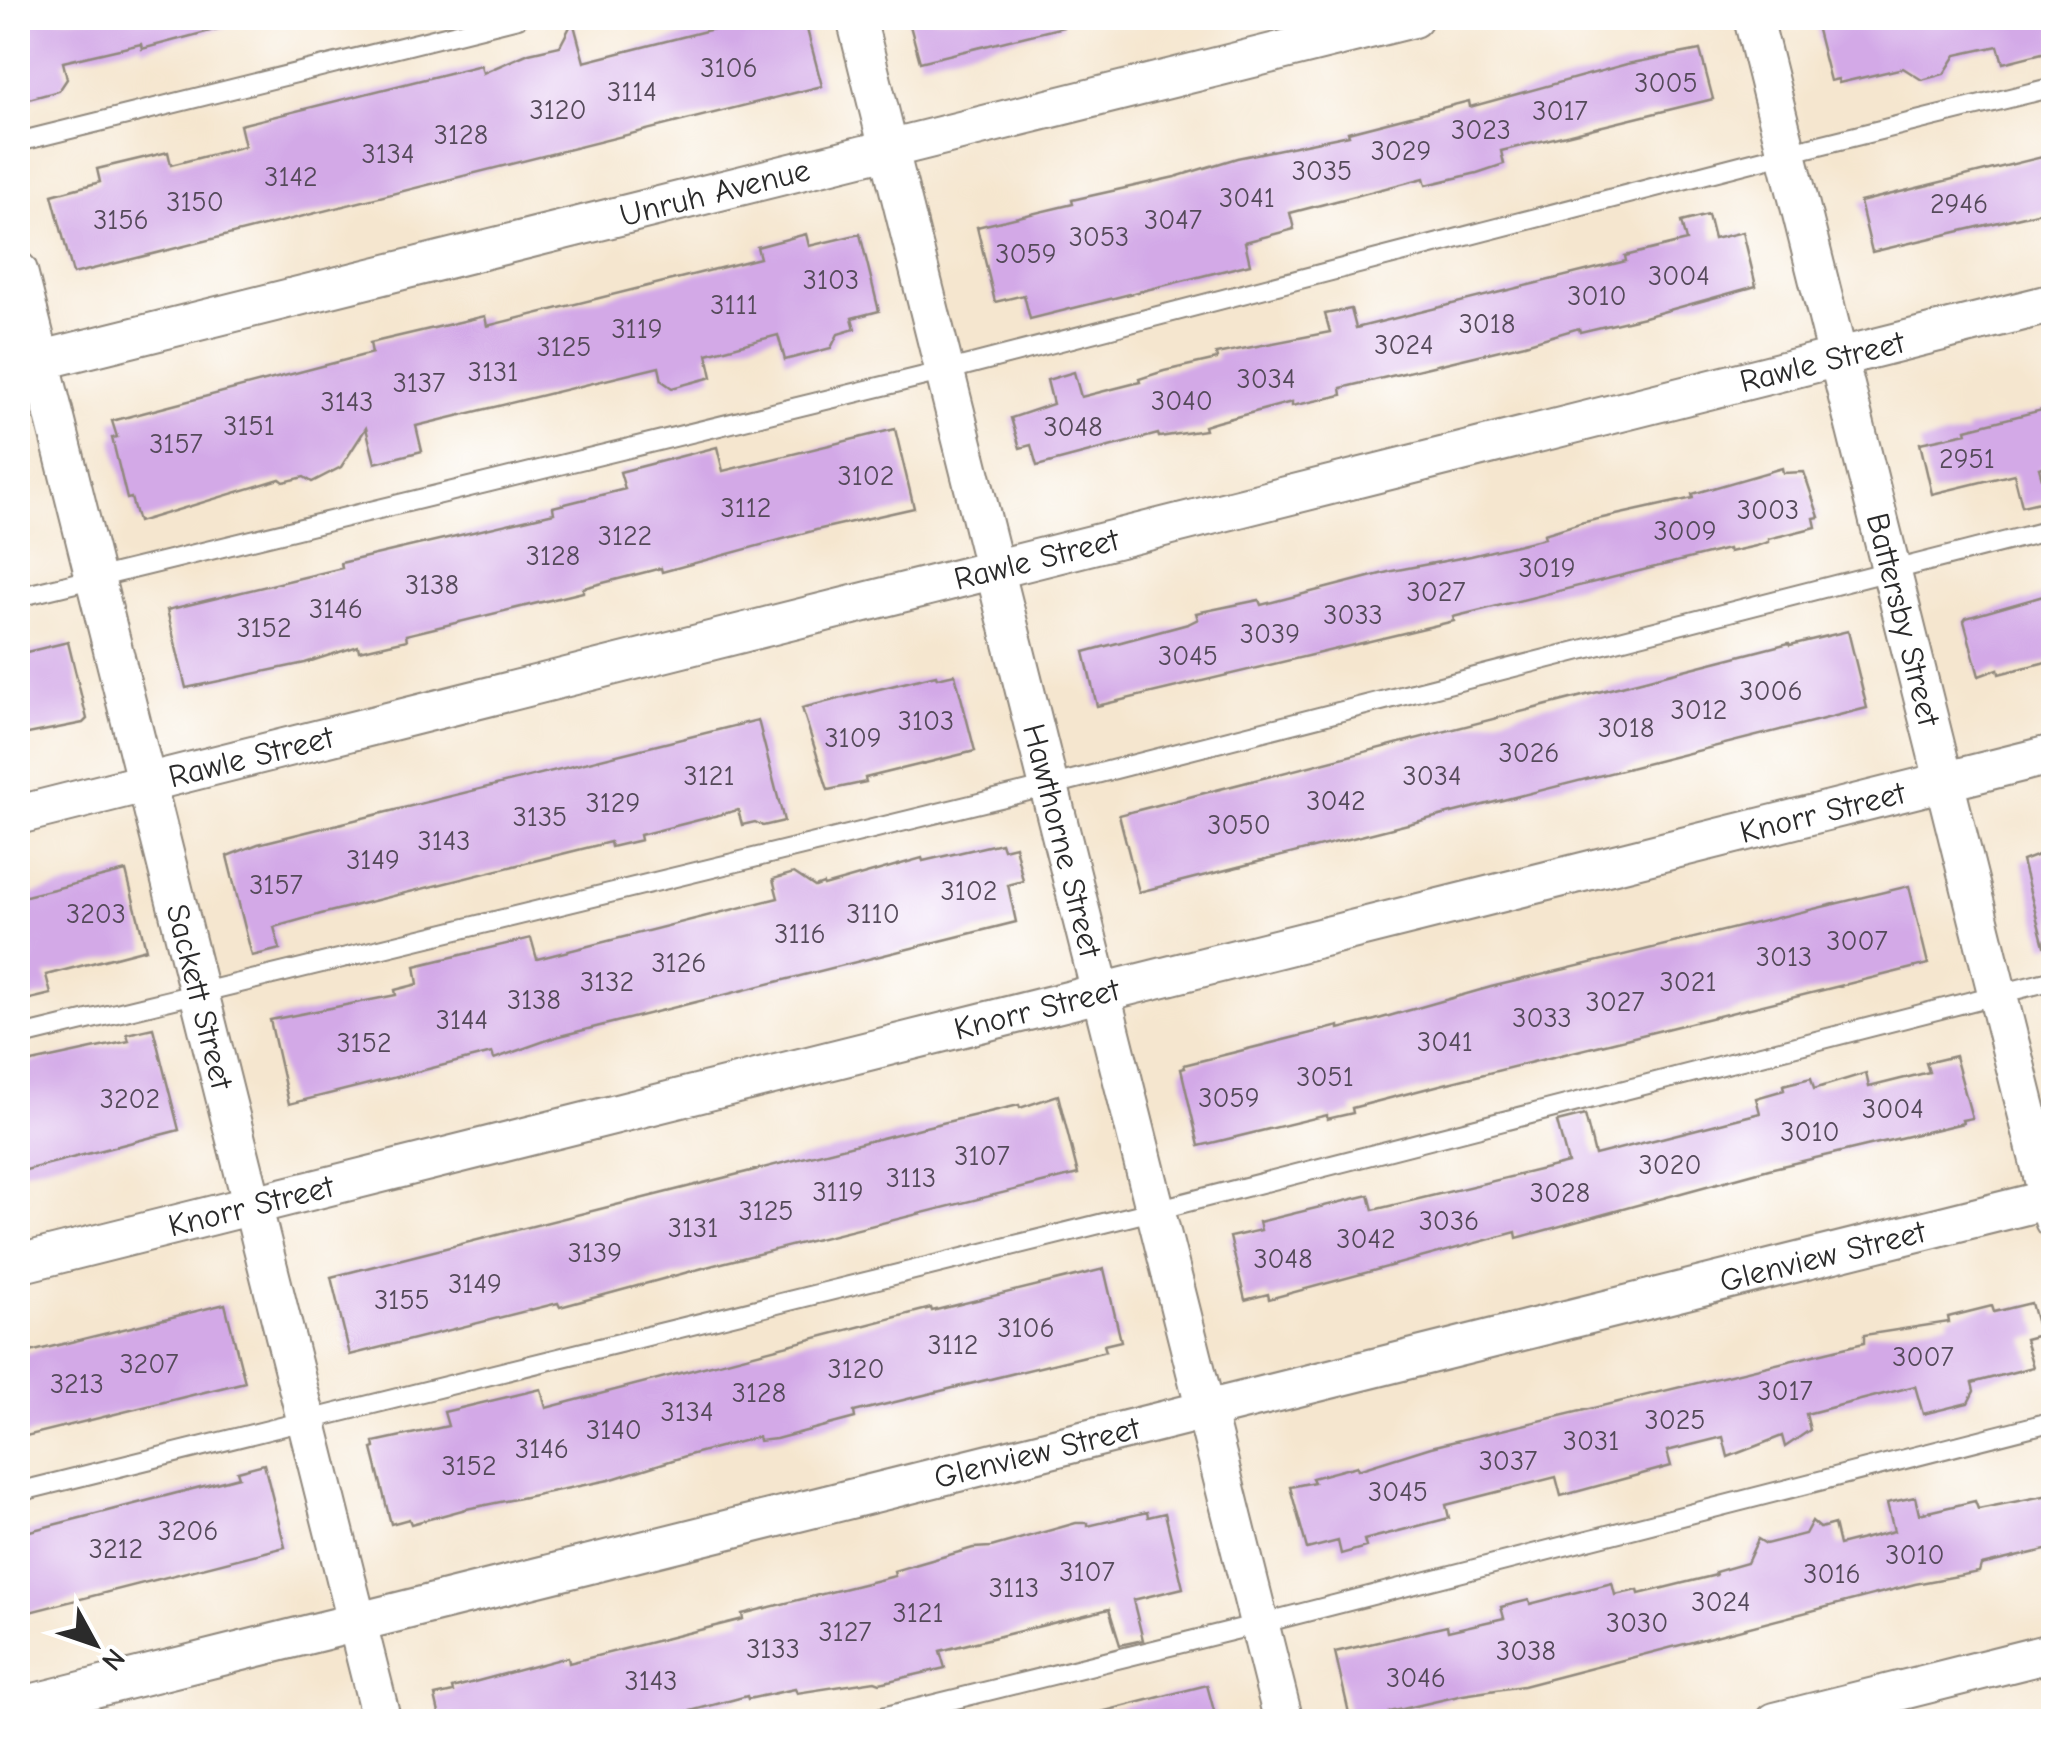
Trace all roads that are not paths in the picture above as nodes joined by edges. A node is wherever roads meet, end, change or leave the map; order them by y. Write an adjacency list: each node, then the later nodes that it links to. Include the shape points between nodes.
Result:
1 (518, 18): 6 (lane)
2 (856, 18): 7 (street, Hawthorne Street)
3 (1413, 18): 7 (street, Unruh Avenue)
4 (1753, 18): 8 (street, Battersby Street)
5 (2054, 88): 8 (lane)
6 (18, 142)
7 (890, 148): 12 (street, Unruh Avenue); 13 (street, Hawthorne Street)
8 (1787, 153): 11 (street, Battersby Street); 13 (lane)
9 (18, 271): 12 (street, Sackett Street)
10 (2054, 303): 11 (street, Rawle Street)
11 (1837, 355): 15 (street, Battersby Street); 16 (street, Rawle Street)
12 (29, 364): 17 (street, Sackett Street)
13 (945, 371): 16 (street, Hawthorne Street); 17 (lane)
14 (2054, 529): 15 (lane)
15 (1891, 570): 21 (street, Battersby Street); 22 (lane)
16 (995, 571): 20 (street, Rawle Street); 22 (street, Hawthorne Street)
17 (94, 578): 18 (lane); 20 (street, Sackett Street)
18 (18, 597)
19 (2054, 754): 21 (street, Knorr Street)
20 (147, 782): 23 (street, Rawle Street); 25 (street, Sackett Street)
21 (1944, 782): 26 (street, Knorr Street); 27 (street, Battersby Street)
22 (1049, 786): 25 (lane); 26 (street, Hawthorne Street)
23 (18, 814)
24 (2054, 980): 27 (lane)
25 (200, 991): 28 (lane); 29 (street, Sackett Street)
26 (1101, 992): 29 (street, Knorr Street); 31 (street, Hawthorne Street)
27 (1997, 994): 30 (street, Battersby Street); 31 (lane)
28 (18, 1036)
29 (254, 1204): 32 (street, Knorr Street); 35 (street, Sackett Street)
30 (2052, 1206): 33 (street, Glenview Street)
31 (1156, 1210): 33 (street, Hawthorne Street); 35 (lane)
32 (18, 1264)
33 (1206, 1410): 37 (street, Glenview Street); 38 (street, Hawthorne Street)
34 (2054, 1421): 38 (lane)
35 (306, 1422): 36 (lane); 37 (street, Sackett Street)
36 (18, 1492)
37 (358, 1622): 40 (street, Glenview Street); 41 (street, Sackett Street)
38 (1260, 1624): 42 (lane); 43 (street, Hawthorne Street)
39 (2054, 1652): 44 (street)
40 (18, 1707)
41 (382, 1722)
42 (862, 1722)
43 (1284, 1722)
44 (1775, 1722)

